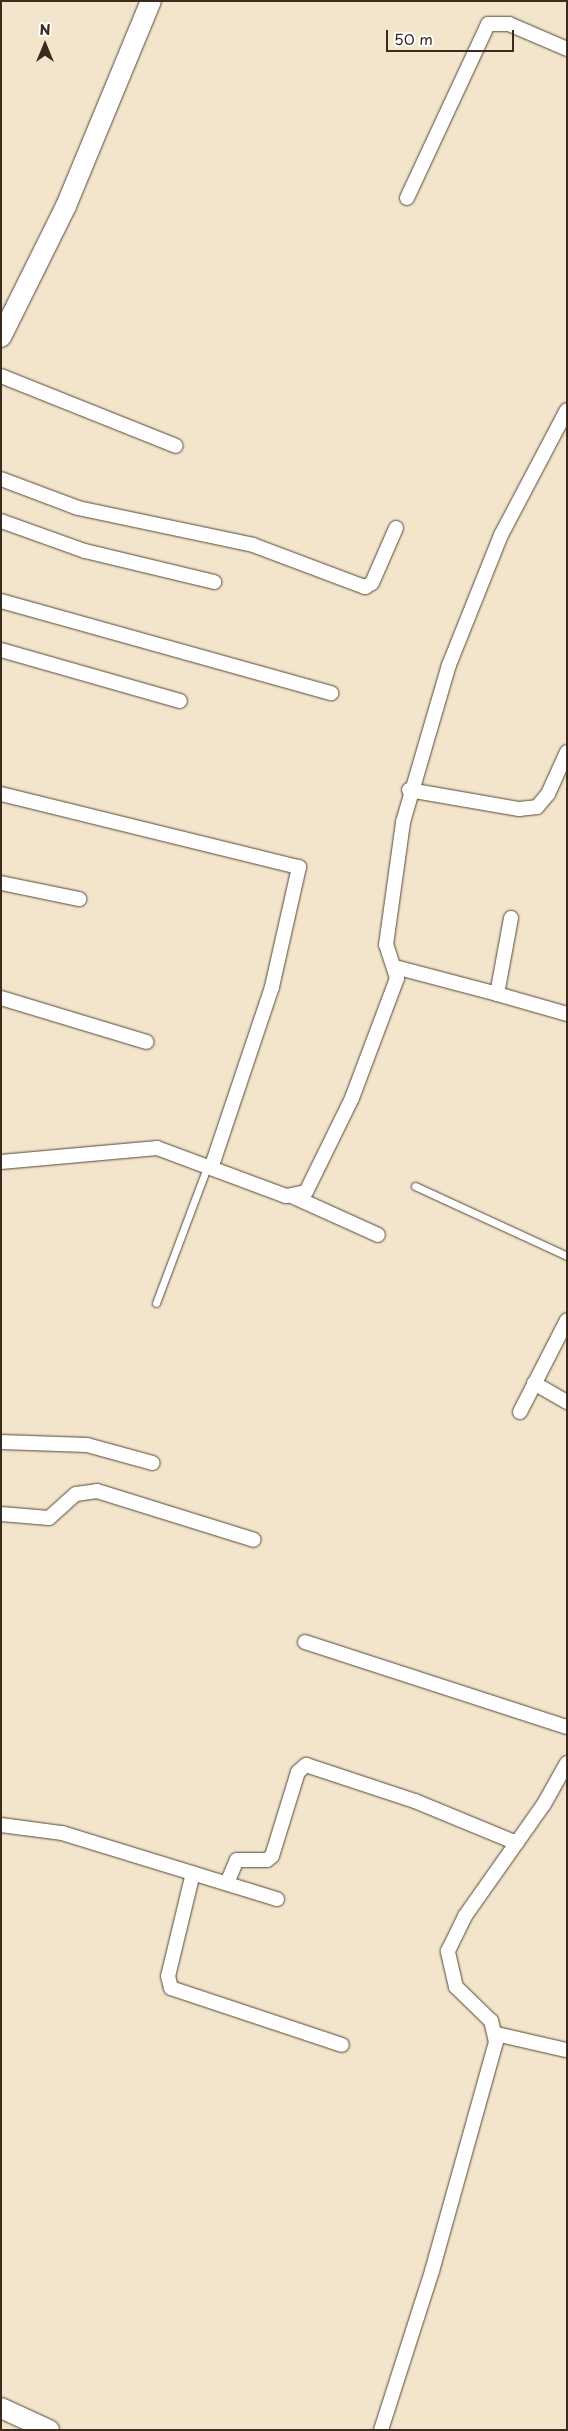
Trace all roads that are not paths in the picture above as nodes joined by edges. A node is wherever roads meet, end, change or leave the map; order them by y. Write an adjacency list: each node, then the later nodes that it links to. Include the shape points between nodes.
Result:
1 (151, 1): 4 (street, via 66,206)
2 (567, 48): 3 (street, via 509,24 488,24)
3 (407, 198)
4 (2, 331)
5 (1, 376): 7 (street)
6 (567, 410): 17 (street, via 482,577)
7 (176, 446)
8 (1, 479): 10 (street, via 78,508 253,545 365,587 372,583)
9 (1, 522): 11 (street, via 85,550)
10 (396, 528)
11 (214, 582)
12 (1, 601): 14 (street)
13 (1, 650): 15 (street)
14 (331, 692)
15 (180, 701)
16 (567, 752): 17 (street, via 548,794 537,807 519,808)
17 (409, 790): 22 (street, via 387,940)
18 (1, 794): 28 (street, via 299,867 272,987)
19 (1, 883): 20 (street)
20 (80, 899)
21 (511, 918): 23 (street)
22 (395, 967): 23 (street); 30 (street, via 396,983 352,1098 306,1192)
23 (497, 994): 25 (street)
24 (1, 998): 26 (street)
25 (567, 1014)
26 (147, 1042)
27 (1, 1162): 28 (street, via 150,1148)
28 (209, 1167): 30 (street); 33 (lane)
29 (415, 1186): 32 (lane)
30 (294, 1197): 31 (street)
31 (378, 1235)
32 (567, 1256)
33 (156, 1303)
34 (567, 1320): 35 (street)
35 (534, 1383): 36 (street); 37 (street)
36 (567, 1402)
37 (520, 1412)
38 (1, 1442): 39 (street, via 87,1445)
39 (153, 1463)
40 (1, 1514): 41 (street, via 48,1518 76,1494 98,1491)
41 (254, 1540)
42 (306, 1642): 43 (street)
43 (567, 1727)
44 (567, 1764): 46 (street)
45 (1, 1825): 47 (street, via 62,1832)
46 (517, 1843): 48 (street, via 424,1805 306,1765 298,1772 272,1856 267,1860 238,1860); 50 (street, via 466,1916 448,1951 456,1987 491,2021)
47 (193, 1873): 48 (street); 51 (street, via 168,1976 170,1988)
48 (227, 1883): 49 (street)
49 (277, 1899)
50 (496, 2034): 52 (street); 55 (street, via 494,2054 432,2271)
51 (342, 2045)
52 (566, 2050)
53 (1, 2408): 54 (street)
54 (49, 2430)
55 (381, 2430)

